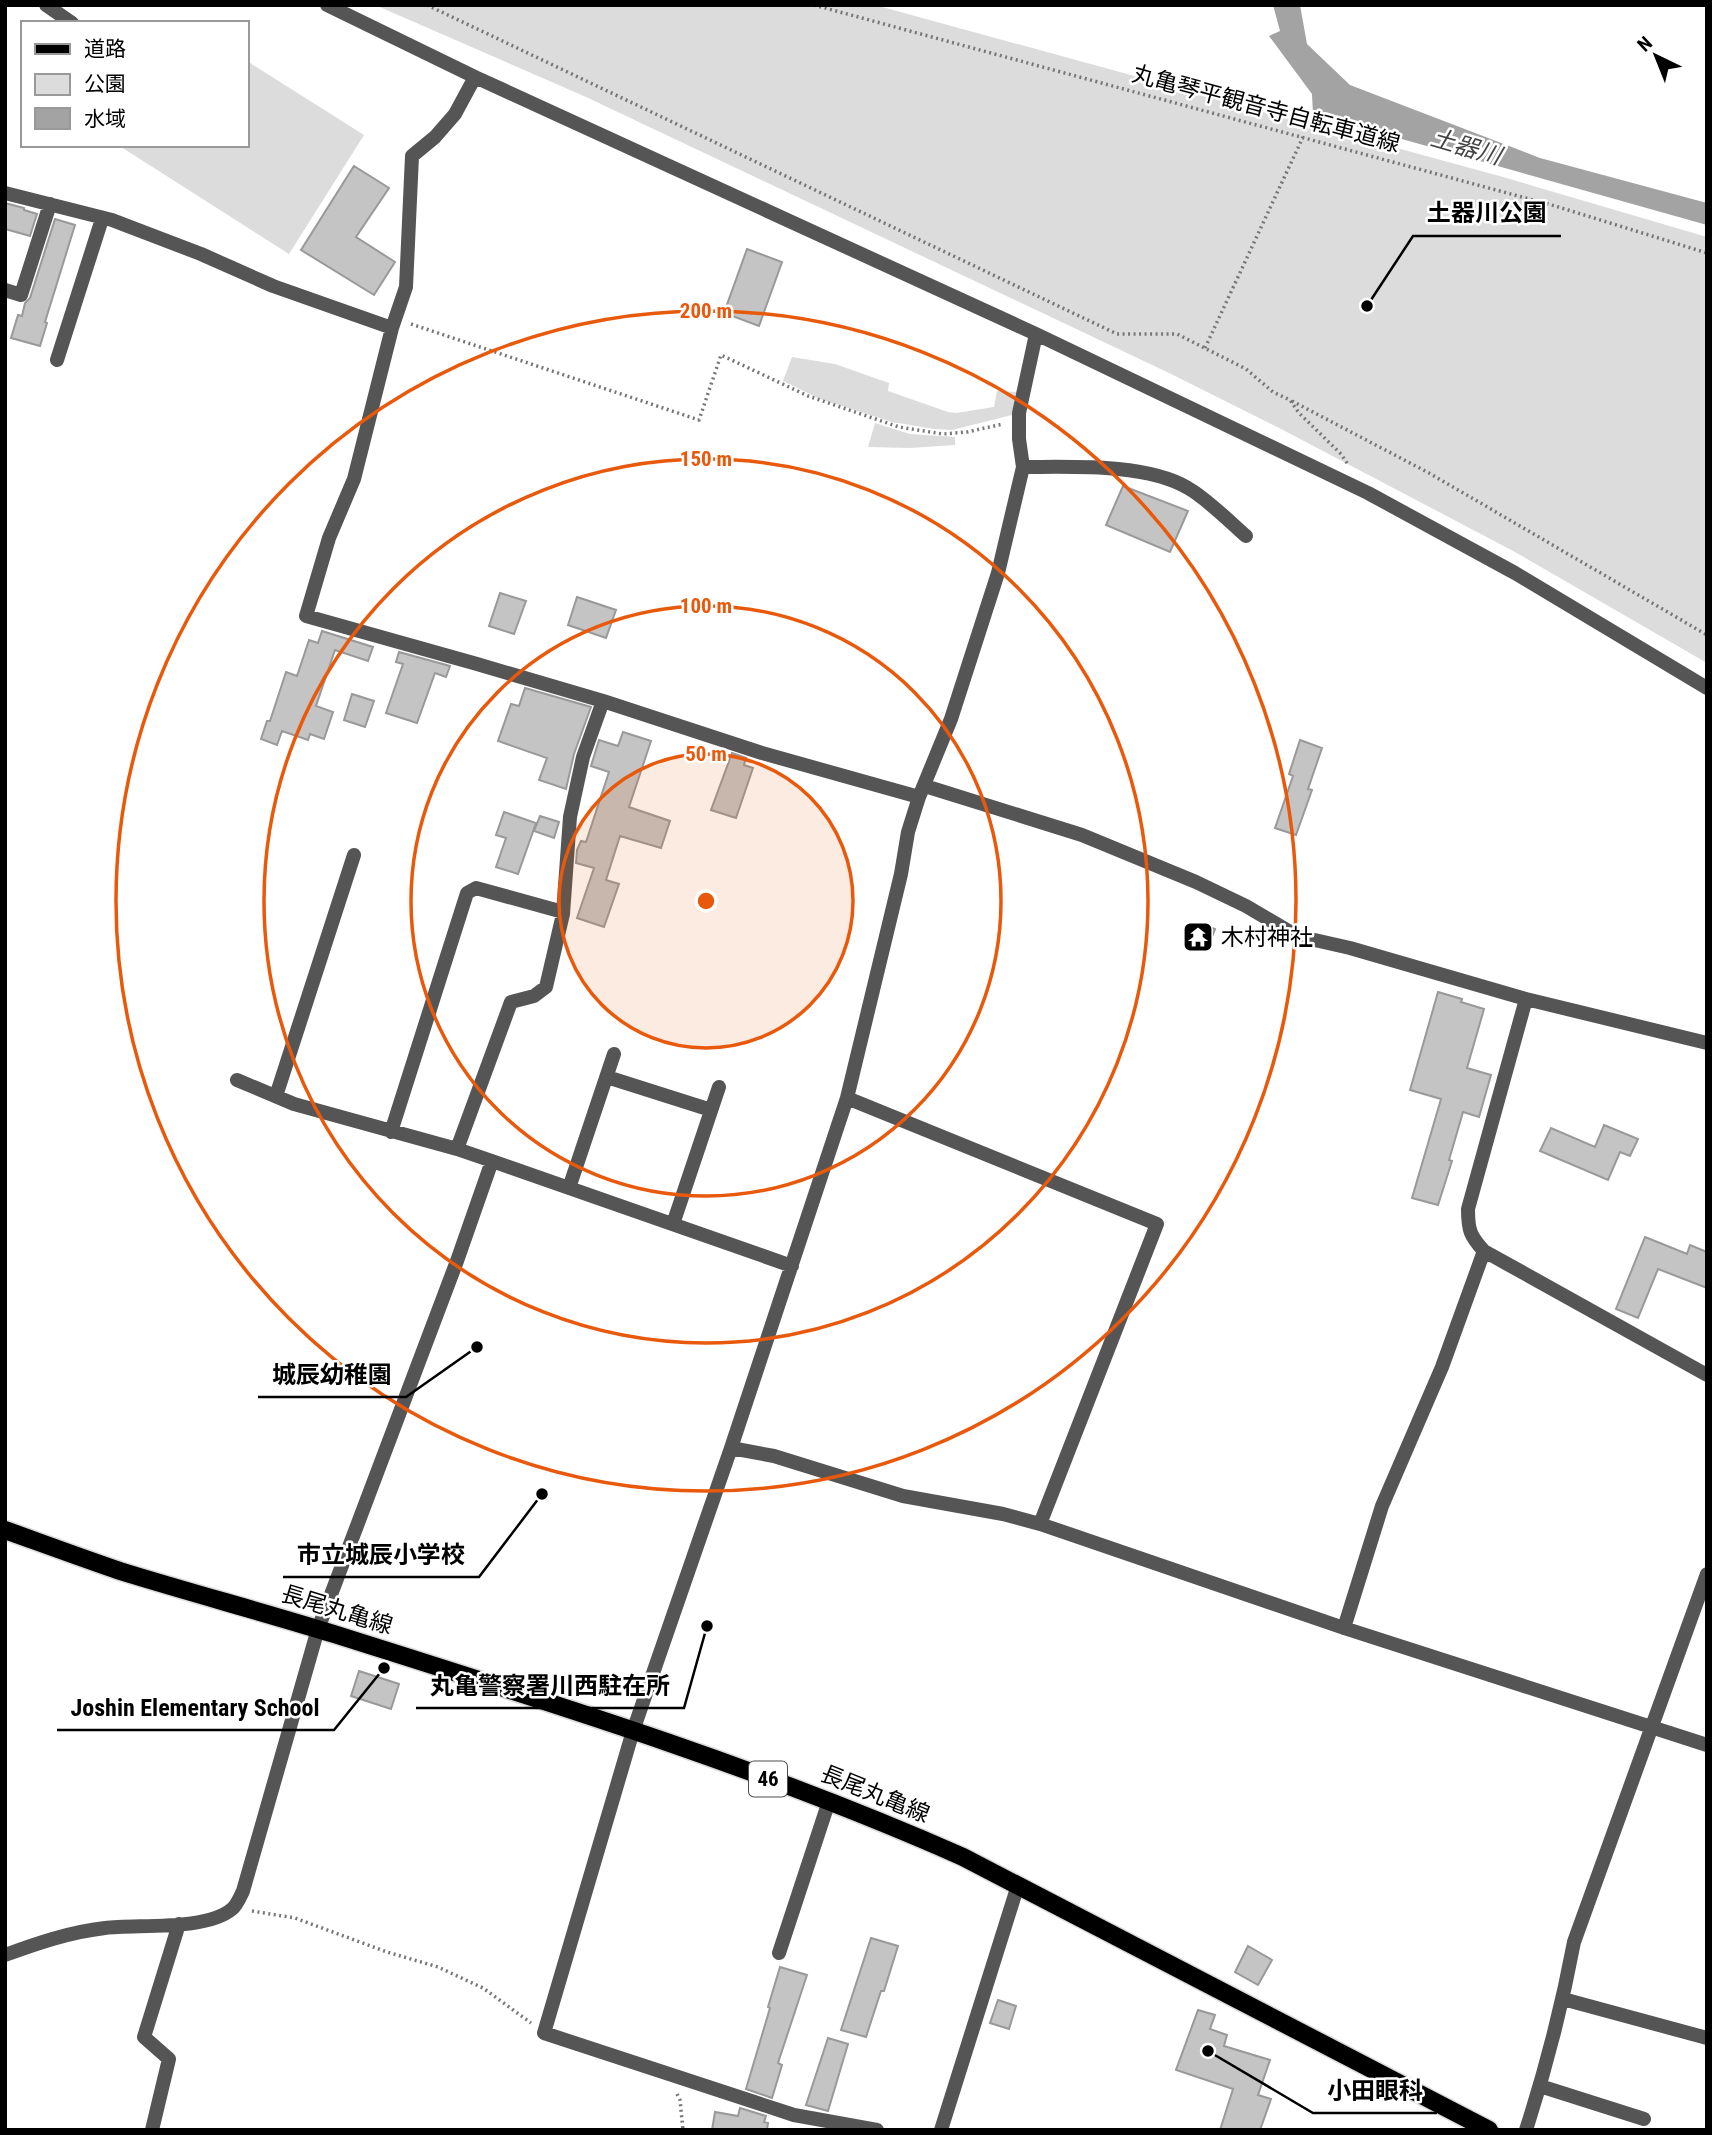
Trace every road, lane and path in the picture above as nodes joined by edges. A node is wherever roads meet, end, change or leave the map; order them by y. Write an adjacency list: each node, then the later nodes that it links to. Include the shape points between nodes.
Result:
1 (46, 5): 5 (street)
2 (327, 5): 6 (street)
3 (427, 5): 15 (path, via 1117,334 1177,334)
4 (814, 5): 7 (path, 丸亀琴平観音寺自転車道線)
5 (69, 21)
6 (475, 77): 13 (street, via 455,114 412,156 406,287); 14 (street)
7 (1304, 137): 11 (path, 丸亀琴平観音寺自転車道線); 15 (path)
8 (5, 193): 9 (street)
9 (50, 204): 10 (street); 12 (street, via 21,295)
10 (102, 219): 13 (street); 16 (street)
11 (1707, 253)
12 (5, 290)
13 (392, 328): 18 (path, via 404,322 428,328 699,420 721,355 808,396 899,427 943,434); 24 (street, via 354,479 329,538 306,616)
14 (1037, 334): 18 (street); 20 (street)
15 (1205, 348): 17 (path)
16 (57, 360)
17 (1290, 400): 20 (path, via 1341,454); 22 (path, via 1429,473)
18 (1019, 421): 19 (street)
19 (1023, 467): 21 (street, via 1158,475 1189,488); 25 (street, via 998,573 951,719)
20 (1368, 493): 23 (street, via 1515,573)
21 (1247, 536)
22 (1707, 635)
23 (1707, 688)
24 (603, 701): 25 (street, via 762,753); 27 (street, via 583,757 570,817)
25 (922, 791): 28 (street, via 1095,841 1246,905 1297,936); 35 (street, via 908,832)
26 (354, 855): 34 (street)
27 (563, 912): 37 (street, via 476,888 467,893); 38 (street, via 546,987 534,996 511,1002)
28 (1525, 999): 29 (street); 42 (street, via 1468,1209 1472,1238)
29 (1707, 1043)
30 (614, 1054): 31 (street)
31 (607, 1077): 36 (street); 40 (street)
32 (237, 1080): 34 (street)
33 (719, 1087): 36 (street)
34 (275, 1096): 37 (street)
35 (847, 1098): 43 (street); 46 (street, via 1157,1224)
36 (711, 1110): 41 (street)
37 (391, 1132): 38 (street)
38 (457, 1149): 39 (street)
39 (492, 1161): 40 (street); 50 (street)
40 (569, 1188): 41 (street)
41 (673, 1224): 43 (street)
42 (1484, 1251): 44 (street); 49 (street, via 1442,1367 1382,1506)
43 (792, 1266): 45 (street)
44 (1707, 1375)
45 (732, 1448): 46 (street, via 774,1456 903,1496); 52 (street)
46 (1040, 1524): 49 (street)
47 (5, 1530): 50 (main road, 長尾丸亀線 / 46, via 120,1571)
48 (1707, 1574): 51 (street)
49 (1344, 1628): 51 (street)
50 (318, 1629): 52 (main road, 長尾丸亀線 / 46); 56 (street, via 243,1891)
51 (1651, 1727): 53 (street); 60 (street, via 1574,1942)
52 (633, 1731): 54 (main road, 長尾丸亀線 / 46); 61 (street)
53 (1707, 1745)
54 (829, 1801): 55 (main road, 長尾丸亀線 / 46, via 919,1837); 58 (street)
55 (1018, 1885): 67 (street); 68 (main road, 長尾丸亀線 / 46)
56 (233, 1908): 57 (street, via 222,1916); 61 (path, via 295,1918 438,1967 483,1988)
57 (179, 1924): 59 (street, via 60,1936); 65 (street, via 144,2037 169,2059)
58 (779, 1953)
59 (5, 1955)
60 (1563, 1999): 62 (street); 63 (street)
61 (544, 2033): 66 (street, via 794,2115)
62 (1707, 2038)
63 (1540, 2086): 64 (street); 69 (street)
64 (1644, 2119)
65 (152, 2130)
66 (877, 2130)
67 (941, 2130)
68 (1489, 2130)
69 (1526, 2130)

